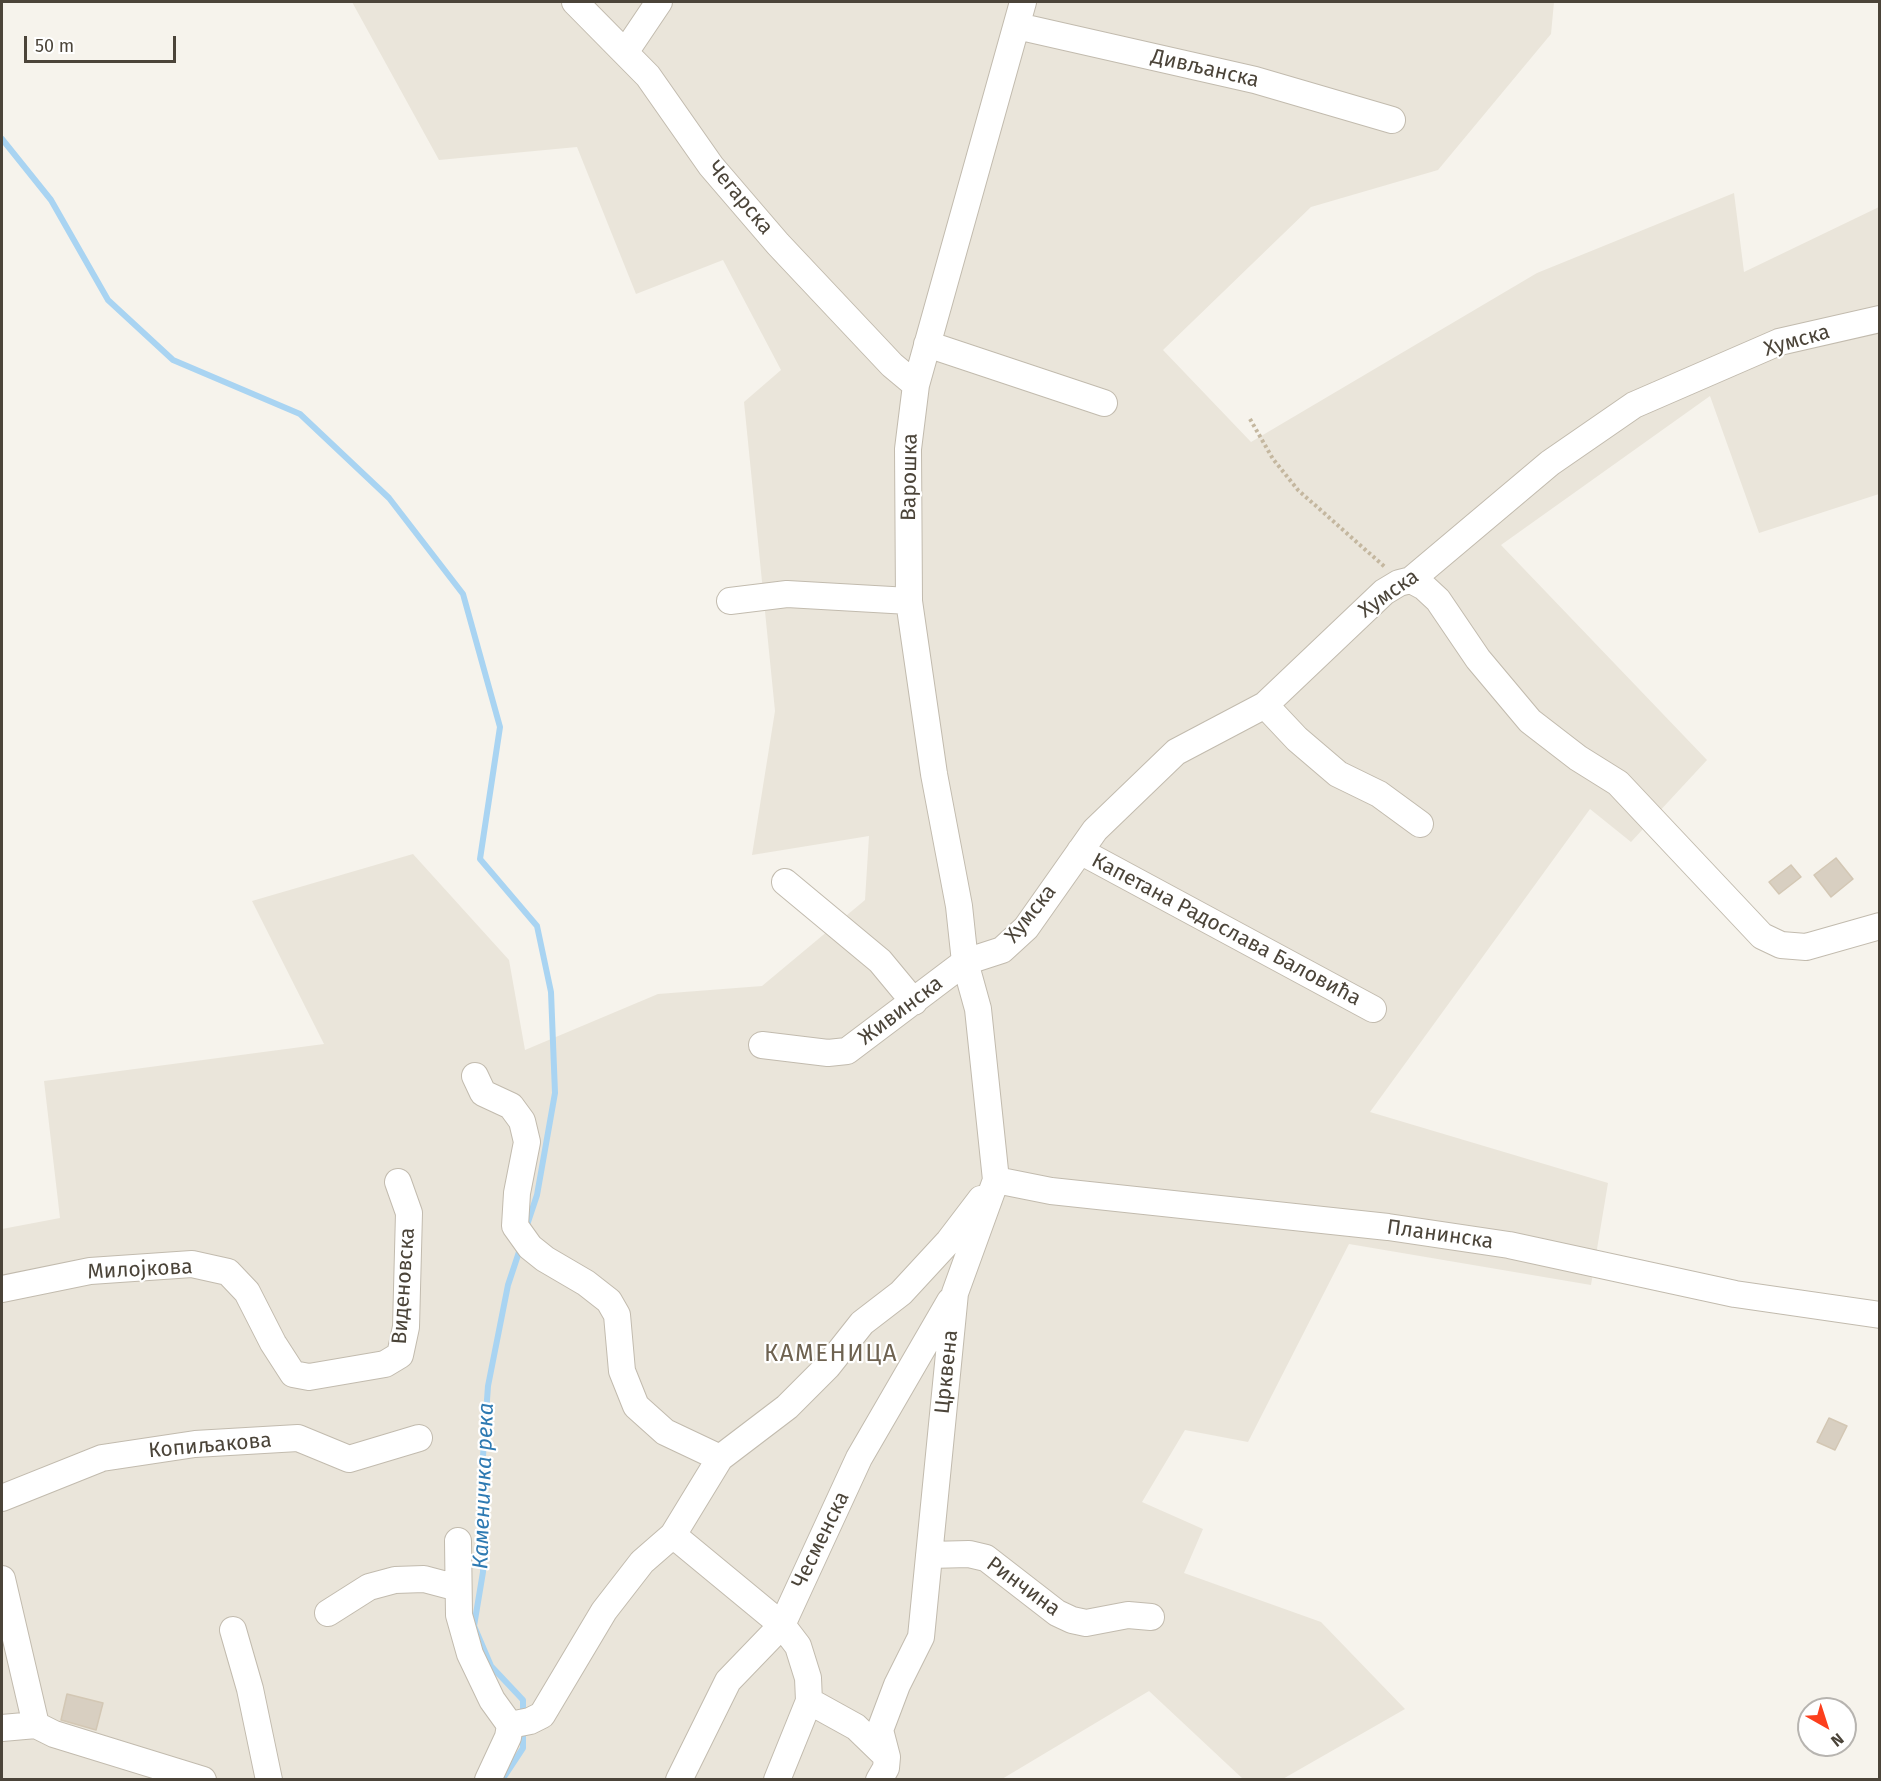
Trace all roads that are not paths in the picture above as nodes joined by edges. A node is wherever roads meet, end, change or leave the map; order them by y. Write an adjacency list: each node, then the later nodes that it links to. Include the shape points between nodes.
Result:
1 (575, 2): 4 (street, Чегарска)
2 (658, 2): 4 (street)
3 (1020, 14): 5 (street, Дивљанска); 7 (street, Варошка)
4 (626, 51): 8 (street, Чегарска, via 711,166 778,244 892,365)
5 (1392, 120)
6 (1880, 319): 10 (street, Хумска, via 1779,342 1634,405 1550,464)
7 (927, 344): 8 (street, Варошка); 9 (street)
8 (916, 385): 12 (street, Варошка, via 908,449)
9 (1104, 403)
10 (1405, 581): 13 (street, Хумска, via 1362,611); 17 (street, via 1424,587 1438,600 1478,659 1530,721 1618,783 1762,936 1781,945 1806,947)
11 (730, 601): 12 (street, via 787,594)
12 (909, 602): 18 (street, Варошка, via 934,774 959,906)
13 (1265, 705): 14 (street, via 1338,774 1379,794); 15 (street, Хумска, via 1176,752 1095,830)
14 (1420, 824)
15 (1080, 851): 18 (street, Хумска, via 1026,928 1002,950); 20 (street, Капетана Радослава Баловића)
16 (785, 882): 19 (street, via 880,961)
17 (1880, 926)
18 (964, 962): 19 (street, Живинска); 23 (street, Црквена, via 978,1009)
19 (914, 1002): 21 (street, Живинска, via 847,1051 828,1053)
20 (1373, 1009)
21 (762, 1045)
22 (475, 1076): 30 (street, via 483,1093 511,1106 522,1121 527,1142 515,1226 530,1247 545,1259 609,1301 617,1315 622,1371 636,1406 665,1432)
23 (996, 1180): 26 (street, Црквена); 27 (street, Планинска, via 1051,1191 1388,1227 1509,1245 1735,1294); 30 (street, via 901,1293 862,1323 828,1366 787,1407)
24 (398, 1182): 28 (street, Виденовска, via 409,1213 406,1328)
25 (2, 1290): 28 (street, Милојкова, via 90,1271 192,1264 228,1272 247,1292 293,1374 309,1377 385,1364)
26 (955, 1293): 34 (street, Црквена); 39 (street, Чесменска, via 859,1458)
27 (1880, 1315)
28 (400, 1355)
29 (419, 1438): 31 (street, Копиљакова, via 349,1459 298,1438 195,1444 102,1458)
30 (720, 1458): 32 (street)
31 (2, 1498)
32 (673, 1535): 39 (street); 43 (street, via 642,1562 604,1611 542,1715)
33 (458, 1541): 36 (street)
34 (929, 1555): 38 (street, Ринчина, via 969,1554 986,1558 1057,1613 1072,1620 1086,1623 1128,1615); 45 (street, Црквена, via 921,1637 880,1730)
35 (2, 1579): 42 (street)
36 (458, 1588): 37 (street, via 424,1579 394,1580 369,1587); 43 (street, via 459,1615 470,1654 492,1700)
37 (328, 1613)
38 (1151, 1617)
39 (782, 1624): 41 (street, via 798,1646 808,1678); 49 (street, Чесменска, via 728,1681)
40 (233, 1630): 47 (street, via 250,1689)
41 (809, 1701): 45 (street, via 856,1727); 50 (street)
42 (36, 1725): 44 (street); 46 (street)
43 (510, 1725): 48 (street)
44 (2, 1728)
45 (883, 1768)
46 (203, 1779)
47 (268, 1779)
48 (488, 1779)
49 (679, 1779)
50 (777, 1779)

